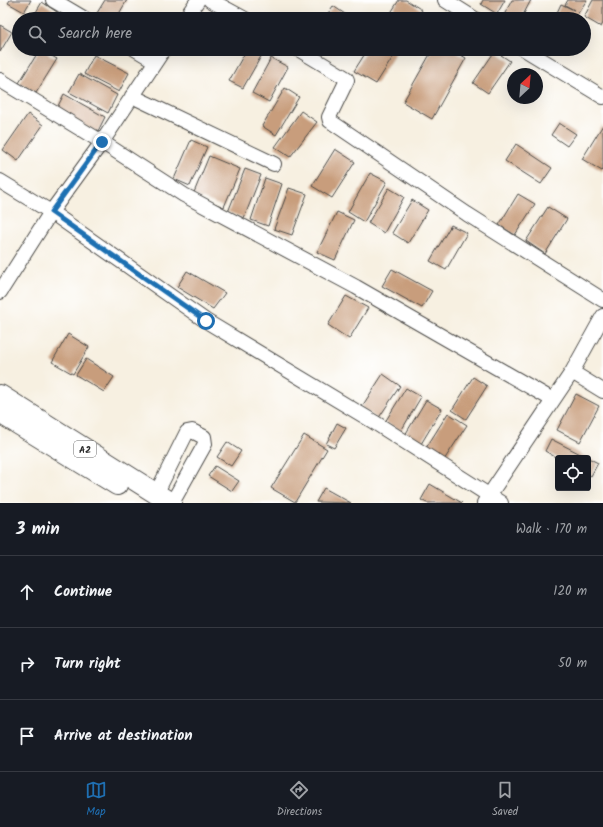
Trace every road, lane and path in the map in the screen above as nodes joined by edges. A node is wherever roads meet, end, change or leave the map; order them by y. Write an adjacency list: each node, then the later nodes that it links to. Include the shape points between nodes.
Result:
1 (53, 0): 5 (street)
2 (198, 0): 6 (street)
3 (210, 0): 7 (street)
4 (445, 0): 8 (street)
5 (73, 12)
6 (190, 12)
7 (232, 12)
8 (464, 12)
9 (147, 56): 13 (street)
10 (159, 56): 13 (street)
11 (310, 56): 22 (street, via 347,80 330,121 467,214)
12 (536, 56): 16 (street)
13 (155, 61): 15 (street)
14 (0, 80): 17 (street)
15 (132, 96): 17 (street); 18 (street)
16 (603, 97)
17 (102, 142): 20 (street); 27 (street, via 184,195 356,287)
18 (274, 164)
19 (0, 181): 20 (street)
20 (51, 212): 21 (street); 29 (street, via 206,321 374,422)
21 (0, 292)
22 (603, 300)
23 (603, 316): 24 (street)
24 (572, 372): 25 (street); 27 (street)
25 (603, 391)
26 (0, 395): 30 (highway, A2)
27 (553, 400): 29 (street)
28 (0, 413): 30 (highway, A2)
29 (486, 500): 31 (street)
30 (161, 501)
31 (501, 503)

